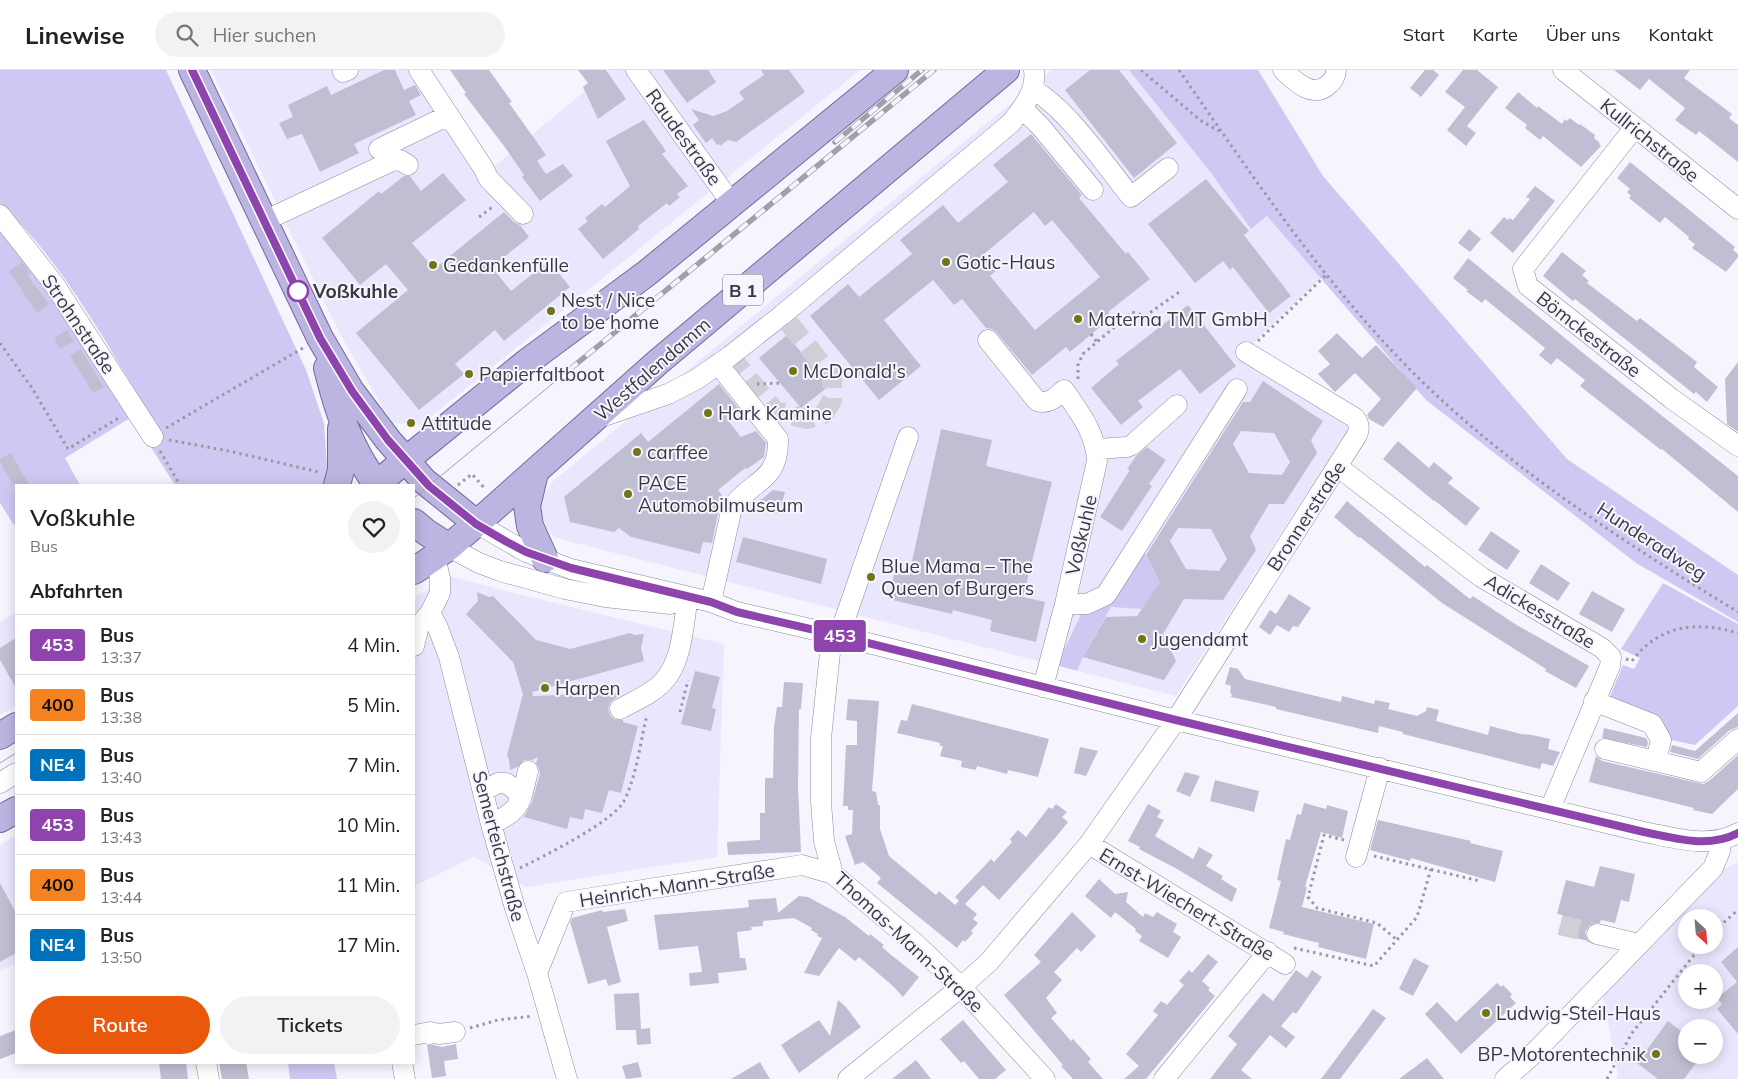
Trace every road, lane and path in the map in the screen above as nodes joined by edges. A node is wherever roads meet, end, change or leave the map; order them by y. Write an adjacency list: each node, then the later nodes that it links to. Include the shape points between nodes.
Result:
1 (192, 70): 24 (main road)
2 (419, 70): 13 (street)
3 (636, 70): 18 (street, Raudestraße)
4 (895, 70): 18 (main road)
5 (1006, 70): 41 (main road, Westfalendamm / B 1, via 665,356)
6 (1142, 70): 15 (path, via 1200,120)
7 (1179, 70): 15 (path, Hunderadweg)
8 (1283, 70): 9 (street, via 1303,87 1313,90 1330,84)
9 (1336, 70)
10 (1563, 70): 14 (street, Kullrichstraße)
11 (1033, 80): 12 (street); 16 (street, via 1039,93 1079,132 1130,198)
12 (1023, 109): 17 (street); 33 (street, via 1011,123 782,315)
13 (453, 121): 21 (street, via 488,178); 24 (street, via 393,158)
14 (1635, 127): 20 (street, Kullrichstraße); 44 (street, Bömckestraße, via 1522,268 1528,286 1672,399)
15 (1221, 132): 25 (path, Hunderadweg)
16 (1168, 168)
17 (1094, 190)
18 (732, 204): 46 (main road)
19 (490, 209): 23 (path)
20 (1738, 209)
21 (523, 214)
22 (0, 215): 39 (street, Strohnstraße, via 54,284)
23 (479, 217)
24 (264, 221): 28 (main road)
25 (1326, 275): 32 (path); 63 (path, Hunderadweg, via 1395,354 1458,415 1553,491)
26 (1182, 294): 30 (path, via 1178,293 1145,316 1132,312)
27 (1091, 334): 30 (path)
28 (320, 338): 40 (main road); 42 (path); 46 (main road, via 352,391)
29 (988, 340): 36 (street, via 1037,401 1043,404 1050,402)
30 (1098, 342): 36 (path, via 1083,354)
31 (0, 343): 39 (path, via 32,388 68,449)
32 (1246, 352): 47 (street, Bronnerstraße, via 1355,418 1359,430)
33 (718, 364): 41 (street, via 668,394); 60 (street, via 778,439 778,452 773,468 732,507)
34 (754, 384): 35 (path)
35 (781, 384)
36 (1071, 385): 45 (street, Voßkuhle)
37 (1238, 389): 61 (street, via 1106,595 1087,604)
38 (1177, 405): 45 (street, via 1127,448)
39 (135, 408): 42 (street, Strohnstraße)
40 (341, 418): 49 (main road, via 341,470); 51 (main road, via 358,458)
41 (594, 420): 48 (main road, Westfalendamm / B 1)
42 (153, 437): 49 (path, via 229,451); 50 (path)
43 (908, 437): 66 (street, Thomas-Mann-Straße)
44 (1738, 446)
45 (1097, 449): 61 (street, Voßkuhle)
46 (406, 460): 52 (main road); 56 (main road, via 433,490)
47 (1338, 466): 68 (street, Adickesstraße, via 1481,577); 73 (street, Bronnerstraße)
48 (535, 473): 56 (main road, Westfalendamm / B 1); 58 (main road, via 527,506 530,526)
49 (331, 479)
50 (179, 484)
51 (375, 484)
52 (377, 484)
53 (455, 487): 54 (path, via 472,474)
54 (490, 494)
55 (415, 523): 57 (main road, via 426,532)
56 (476, 524): 57 (main road, Westfalendamm / B 1); 58 (street)
57 (433, 558): 59 (street, via 479,563 565,589 605,597); 64 (street, via 440,578 440,593)
58 (546, 559): 59 (street)
59 (687, 602): 60 (street); 62 (street, via 720,612); 70 (street, via 673,666 663,682)
60 (711, 602): 62 (street)
61 (1065, 604): 69 (street, Voßkuhle)
62 (737, 612): 66 (street)
63 (1738, 612)
64 (430, 613): 67 (street, via 419,626); 83 (street, Semerteichstraße, via 449,657)
65 (1738, 633): 68 (path, via 1718,627 1683,627 1654,639 1632,661)
66 (836, 635): 69 (street); 94 (street, Thomas-Mann-Straße, via 821,738 820,802)
67 (415, 642)
68 (1612, 657): 71 (street, Adickesstraße)
69 (1043, 687): 73 (street)
70 (650, 692): 72 (street); 95 (path, via 631,783 623,804 590,829)
71 (1594, 700): 78 (street, via 1652,724 1661,740); 85 (street, Adickesstraße)
72 (620, 709)
73 (1176, 720): 79 (street); 91 (street, Bronnerstraße)
74 (15, 727): 75 (main road)
75 (0, 736)
76 (1738, 739): 78 (street, via 1701,772)
77 (1605, 749): 78 (street)
78 (1656, 761)
79 (1380, 768): 85 (street); 92 (street)
80 (528, 771): 84 (street)
81 (15, 774): 82 (street)
82 (0, 783)
83 (483, 791): 84 (street, via 506,782 518,792); 88 (street, Semerteichstraße)
84 (519, 803): 88 (street, via 505,818)
85 (1550, 809): 90 (street, via 1700,842)
86 (15, 811): 87 (main road)
87 (0, 819)
88 (490, 824): 95 (street, Semerteichstraße)
89 (1348, 832): 100 (path, via 1346,841 1324,836 1308,897 1317,908 1377,923)
90 (1729, 836): 101 (street, via 1713,868)
91 (1089, 844): 102 (street, Ernst-Wiechert-Straße); 106 (street, Bronnerstraße, via 988,962)
92 (1361, 856): 93 (path)
93 (1431, 869): 96 (path); 100 (path, via 1417,917)
94 (832, 874): 105 (street, Heinrich-Mann-Straße, via 802,865 566,902); 106 (street, Thomas-Mann-Straße, via 917,945)
95 (505, 875): 105 (street, Semerteichstraße)
96 (1480, 881)
97 (1738, 910): 98 (path)
98 (1723, 923)
99 (1597, 934): 101 (street)
100 (1397, 940): 104 (path, via 1374,966)
101 (1639, 944): 118 (street)
102 (1268, 952): 104 (street, Ernst-Wiechert-Straße); 117 (street)
103 (1695, 954): 119 (path, via 1632,1033)
104 (1287, 955)
105 (537, 973): 107 (street, Semerteichstraße)
106 (961, 987): 115 (street, Bronnerstraße); 116 (street, Thomas-Mann-Straße)
107 (548, 1014): 108 (path, via 498,1020); 114 (street, Semerteichstraße)
108 (454, 1032): 109 (street)
109 (415, 1035)
110 (206, 1064): 112 (street)
111 (402, 1064): 113 (street)
112 (209, 1079)
113 (405, 1079)
114 (567, 1079)
115 (848, 1079)
116 (1045, 1079)
117 (1164, 1079)
118 (1505, 1079)
119 (1607, 1079)

